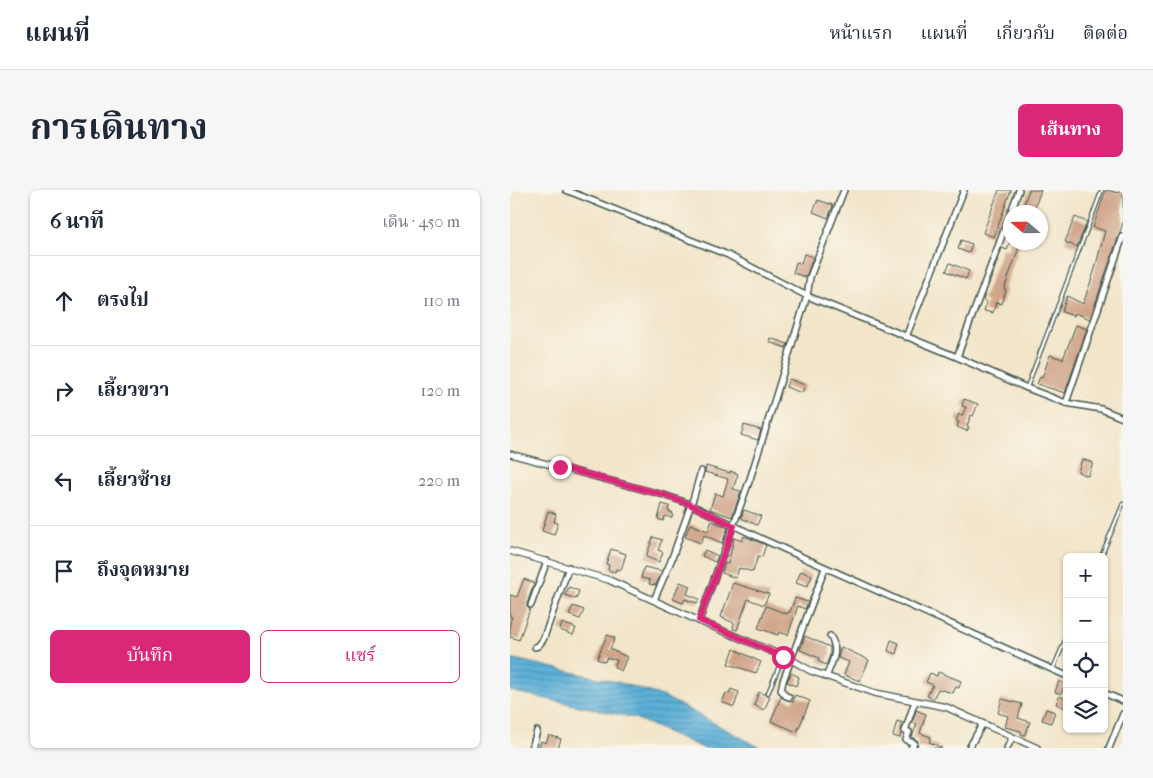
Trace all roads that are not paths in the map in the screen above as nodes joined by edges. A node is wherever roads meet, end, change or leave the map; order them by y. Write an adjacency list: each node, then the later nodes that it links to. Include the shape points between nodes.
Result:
1 (566, 190): 7 (street, via 728,255)
2 (844, 190): 7 (street, via 810,276)
3 (964, 190): 8 (street)
4 (1019, 190): 9 (street)
5 (1102, 190): 10 (lane)
6 (1123, 236): 11 (street)
7 (807, 296): 8 (street); 17 (street)
8 (906, 337): 9 (street)
9 (957, 357): 10 (street)
10 (1027, 388): 11 (street)
11 (1066, 404): 12 (street, via 1101,409)
12 (1123, 418)
13 (510, 454): 15 (street)
14 (701, 471): 15 (street)
15 (690, 504): 17 (street); 23 (street)
16 (1123, 504): 19 (lane)
17 (734, 526): 22 (street); 25 (street)
18 (510, 551): 20 (street)
19 (1103, 553)
20 (547, 561): 21 (street); 24 (street)
21 (569, 567): 23 (street); 28 (street, via 543,640)
22 (825, 568): 30 (street); 31 (street)
23 (654, 600): 25 (street)
24 (531, 605)
25 (699, 620): 29 (street)
26 (830, 636): 33 (street, via 836,649)
27 (1064, 643): 31 (lane)
28 (534, 647)
29 (783, 657): 30 (street); 34 (lane)
30 (790, 659): 33 (street); 36 (street, via 781,690)
31 (1052, 670): 32 (street)
32 (1063, 674)
33 (826, 676): 37 (street, via 875,693)
34 (768, 693)
35 (1108, 695): 38 (street)
36 (789, 697)
37 (915, 701): 40 (street, via 946,706); 45 (street, via 905,731 909,732 906,740 914,742)
38 (1123, 701)
39 (1123, 714): 49 (street)
40 (982, 724): 42 (street); 46 (street)
41 (538, 731): 44 (street)
42 (1012, 738): 43 (street); 47 (street)
43 (1030, 747): 48 (street)
44 (532, 748)
45 (912, 748)
46 (969, 748)
47 (1007, 748)
48 (1037, 748)
49 (1108, 748)

